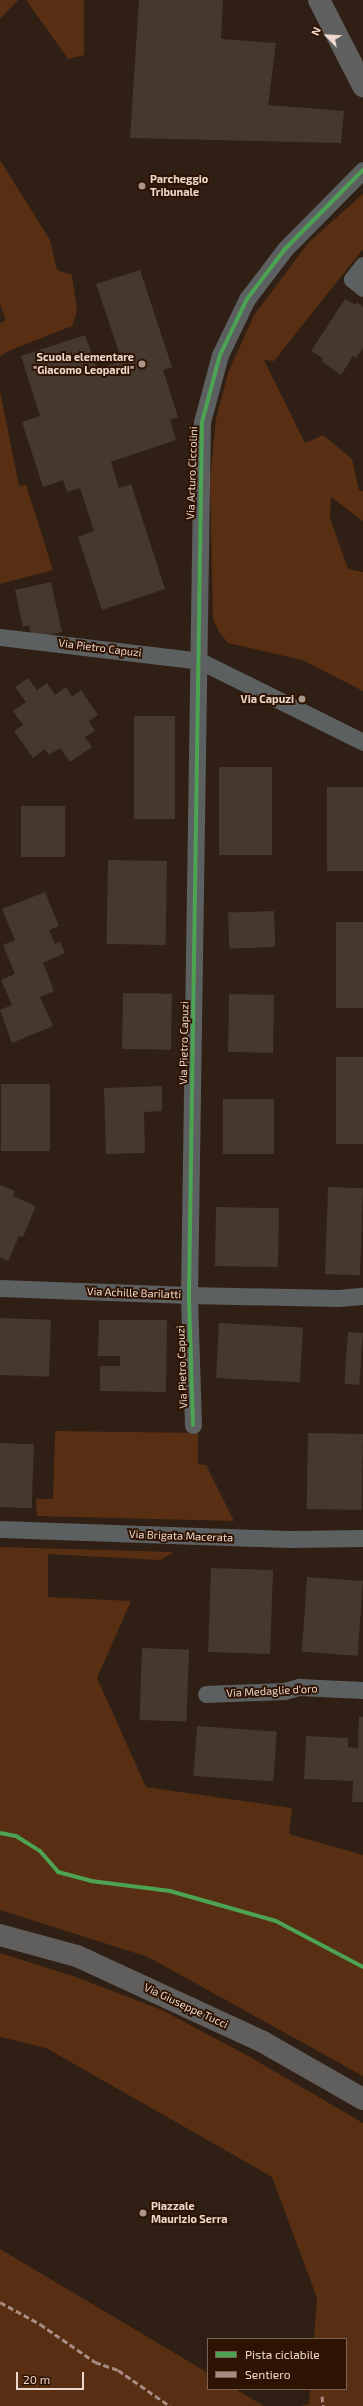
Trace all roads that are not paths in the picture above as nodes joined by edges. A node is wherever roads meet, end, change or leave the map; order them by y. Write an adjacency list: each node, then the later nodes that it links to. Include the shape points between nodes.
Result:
1 (318, 0): 2 (street)
2 (363, 86)
3 (363, 170): 7 (street, Via Arturo Ciccolini, via 284,248 247,299 220,355 202,422)
4 (363, 265): 5 (street, via 352,279)
5 (363, 288)
6 (0, 637): 7 (street, Via Pietro Capuzi)
7 (200, 661): 8 (street, Via Pietro Capuzi); 10 (street, Via Pietro Capuzi)
8 (363, 742)
9 (0, 1288): 10 (street, Via Achille Barilatti)
10 (189, 1295): 11 (street, Via Achille Barilatti, via 338,1298); 12 (street, Via Pietro Capuzi)
11 (363, 1296)
12 (193, 1425)
13 (0, 1529): 14 (street, Via Brigata Macerata, via 289,1540)
14 (363, 1538)
15 (363, 1690): 16 (street, Via Medaglie d'oro, via 299,1687 284,1691)
16 (206, 1694)
17 (0, 1935): 18 (main road, Via Giuseppe Tucci, via 78,1956 263,2042)
18 (363, 2099)

